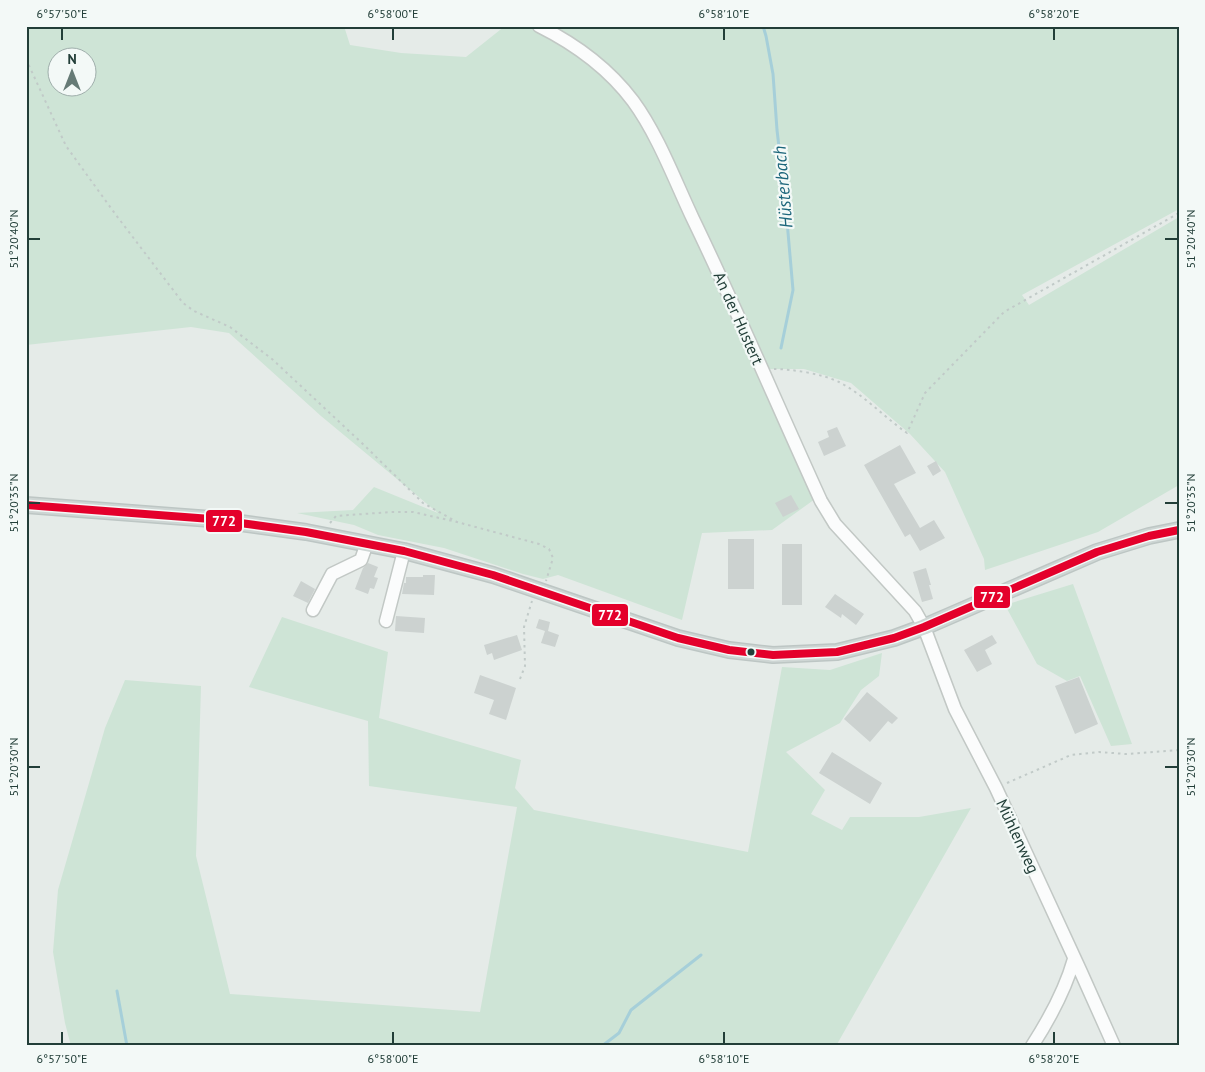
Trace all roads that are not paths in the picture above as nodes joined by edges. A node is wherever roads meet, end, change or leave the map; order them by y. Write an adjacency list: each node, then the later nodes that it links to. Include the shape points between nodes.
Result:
1 (539, 26): 8 (street, An der Hustert, via 578,48 611,76 633,101 652,131 725,286 821,501 835,524 916,611)
2 (26, 506): 4 (main road, via 211,519)
3 (1179, 530): 8 (main road, via 1097,552)
4 (367, 544): 5 (main road); 6 (street, via 361,560 332,574)
5 (404, 550): 7 (street); 8 (main road, via 493,575 678,638 729,650 773,655 837,652 894,638)
6 (313, 610)
7 (386, 621)
8 (924, 626): 9 (street, Mühlenweg, via 954,709 996,788)
9 (1074, 959): 10 (street, via 1057,1004); 11 (street, Mühlenweg)
10 (1032, 1046)
11 (1114, 1046)

